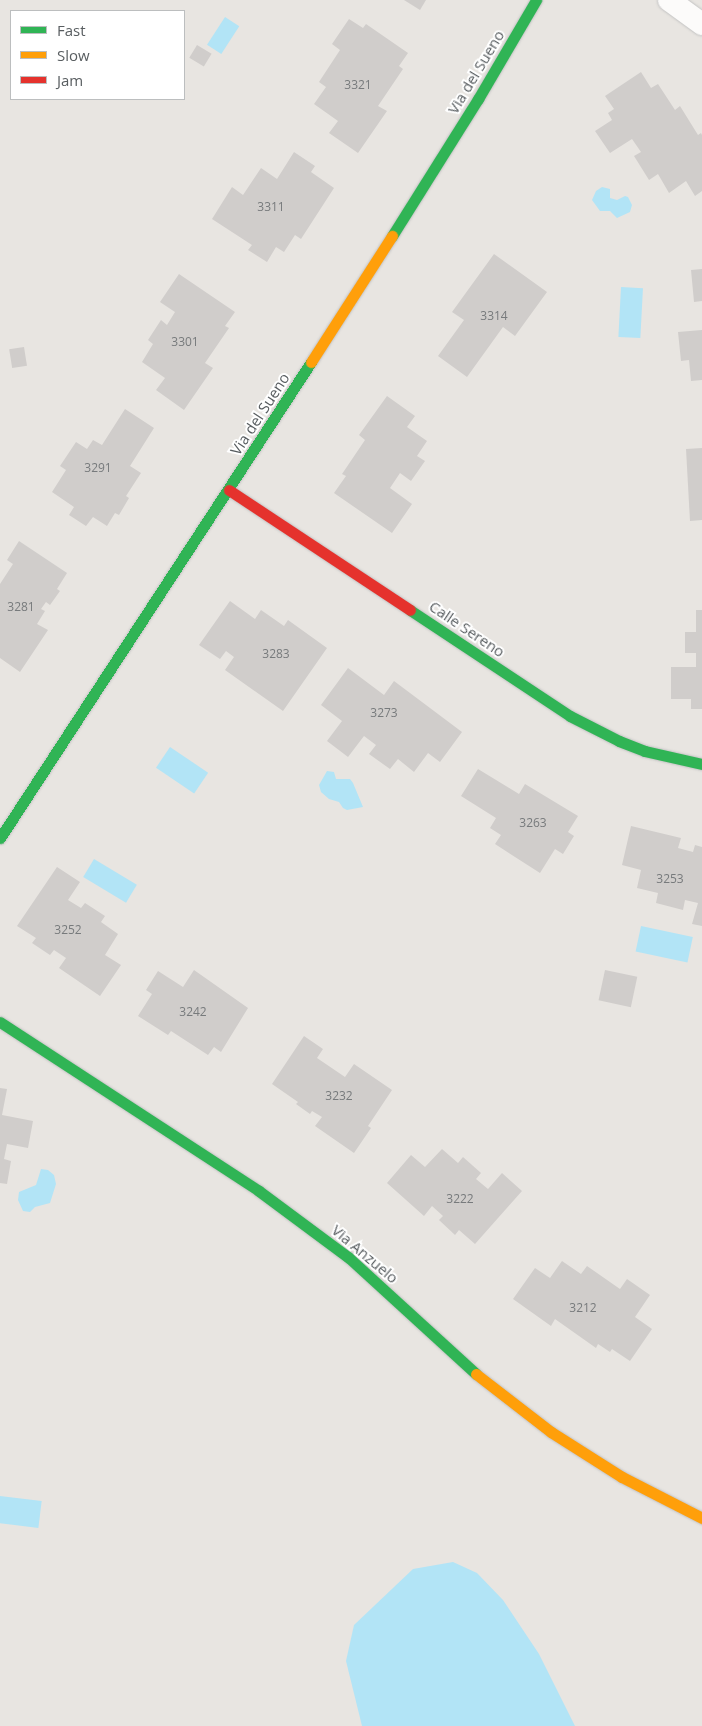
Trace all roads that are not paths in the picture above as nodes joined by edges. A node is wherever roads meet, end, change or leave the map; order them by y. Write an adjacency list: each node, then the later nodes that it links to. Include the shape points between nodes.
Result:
1 (536, 0): 4 (street, Via del Sueno, via 473,107)
2 (669, 0): 3 (street)
3 (702, 24)
4 (229, 490): 5 (street, Calle Sereno, via 570,716 645,751); 6 (street, Via del Sueno)
5 (702, 764)
6 (0, 838)
7 (0, 1022): 8 (street, Via Anzuelo, via 259,1191 348,1257 484,1381 551,1432 622,1477)
8 (702, 1518)

